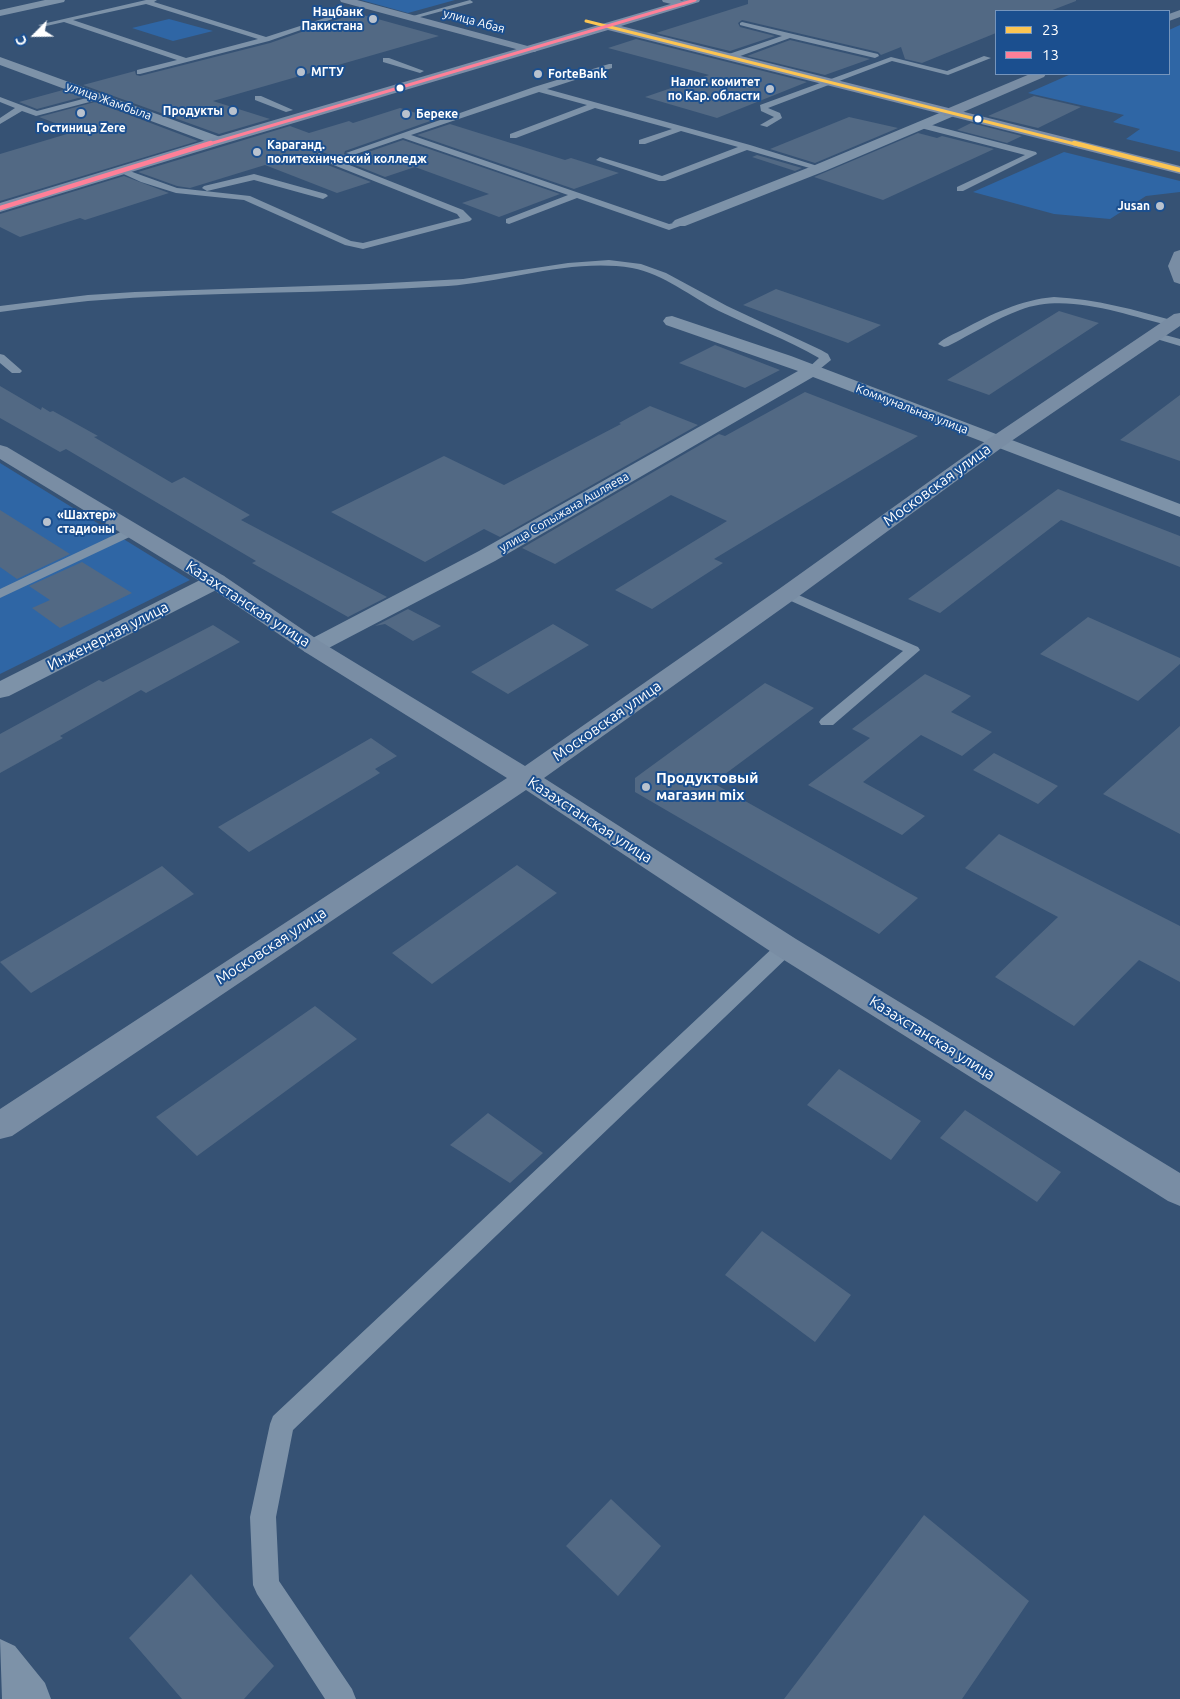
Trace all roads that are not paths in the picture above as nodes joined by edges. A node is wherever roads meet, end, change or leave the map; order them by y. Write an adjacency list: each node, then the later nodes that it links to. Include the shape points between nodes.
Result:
1 (60, 0): 9 (street)
2 (346, 0): 8 (main road, улица Абая)
3 (656, 0): 12 (main road)
4 (667, 0): 7 (main road)
5 (150, 1): 11 (lane); 17 (lane)
6 (470, 2): 10 (lane)
7 (689, 2): 15 (main road)
8 (367, 6): 10 (main road, улица Абая); 17 (lane)
9 (0, 14)
10 (409, 18): 18 (main road, улица Абая)
11 (65, 20): 14 (lane); 23 (lane)
12 (586, 21): 15 (main road); 18 (main road)
13 (742, 24): 16 (lane)
14 (42, 25)
15 (609, 27): 19 (main road); 21 (main road)
16 (790, 36): 20 (lane); 21 (lane)
17 (266, 38): 23 (lane)
18 (509, 44): 19 (main road, улица Абая); 27 (main road)
19 (530, 50): 45 (main road)
20 (875, 56)
21 (729, 57): 30 (main road)
22 (987, 58): 30 (lane, via 948,73 892,59)
23 (184, 60): 28 (lane)
24 (386, 60): 27 (lane)
25 (0, 61): 32 (street, улица Жамбыла)
26 (609, 66): 31 (lane)
27 (420, 71): 37 (main road)
28 (140, 72)
29 (1038, 75): 38 (main road)
30 (830, 83): 38 (main road); 40 (lane, via 763,107 778,115)
31 (537, 89): 35 (lane); 43 (lane)
32 (98, 97): 36 (lane, via 36,114); 45 (street, улица Жамбыла)
33 (258, 98): 37 (lane)
34 (0, 100): 36 (lane)
35 (596, 105): 42 (lane); 44 (lane)
36 (21, 108): 39 (lane)
37 (289, 110): 45 (main road)
38 (949, 113): 41 (street); 52 (main road)
39 (0, 122)
40 (764, 125)
41 (920, 125): 51 (street); 54 (lane, via 1033,154)
42 (679, 129): 46 (lane); 47 (lane)
43 (402, 135): 48 (lane); 56 (lane)
44 (513, 136)
45 (212, 139): 53 (main road); 58 (main road)
46 (642, 142)
47 (747, 147): 50 (lane, via 662,179); 51 (lane)
48 (350, 153)
49 (320, 156): 55 (lane, via 460,212 467,219 363,246 348,243 247,198)
50 (600, 160)
51 (820, 168): 61 (street)
52 (1180, 170)
53 (121, 171): 55 (lane, via 171,190); 59 (main road)
54 (960, 189)
55 (187, 192): 57 (lane, via 254,178)
56 (577, 194): 60 (lane); 61 (lane, via 669,227)
57 (323, 196)
58 (0, 197)
59 (0, 208)
60 (509, 221)
61 (680, 223)
62 (1180, 255): 63 (main road, via 1176,266)
63 (1180, 279)
64 (0, 309): 72 (lane, via 105,297 465,282 573,265 622,264 647,268 824,356 825,360)
65 (1176, 320): 67 (main road, Московская улица); 69 (lane, via 1078,301 1044,302 1018,307)
66 (672, 321): 72 (street, Коммунальная улица)
67 (1154, 335): 68 (lane); 73 (main road, Московская улица)
68 (1180, 343)
69 (944, 344)
70 (0, 357): 71 (lane)
71 (16, 371)
72 (811, 371): 73 (street, Коммунальная улица); 80 (street, улица Сопыжана Ашляева, via 487,556)
73 (997, 442): 75 (street, Коммунальная улица); 79 (main road, Московская улица)
74 (0, 451): 76 (main road, Казахстанская улица)
75 (1180, 511)
76 (132, 531): 77 (main road, Казахстанская улица); 78 (lane)
77 (216, 582): 80 (main road, Казахстанская улица); 81 (street, Инженерная улица)
78 (0, 594)
79 (787, 594): 82 (lane, via 913,650); 83 (main road, Московская улица)
80 (313, 647): 83 (main road, Казахстанская улица)
81 (0, 691)
82 (827, 722)
83 (526, 778): 84 (main road, Казахстанская улица); 85 (main road, Московская улица)
84 (786, 948): 86 (main road, Казахстанская улица); 89 (lane, via 282,1424 263,1517 266,1586)
85 (0, 1126)
86 (1180, 1190)
87 (0, 1661): 88 (street)
88 (29, 1699)
89 (342, 1699)

